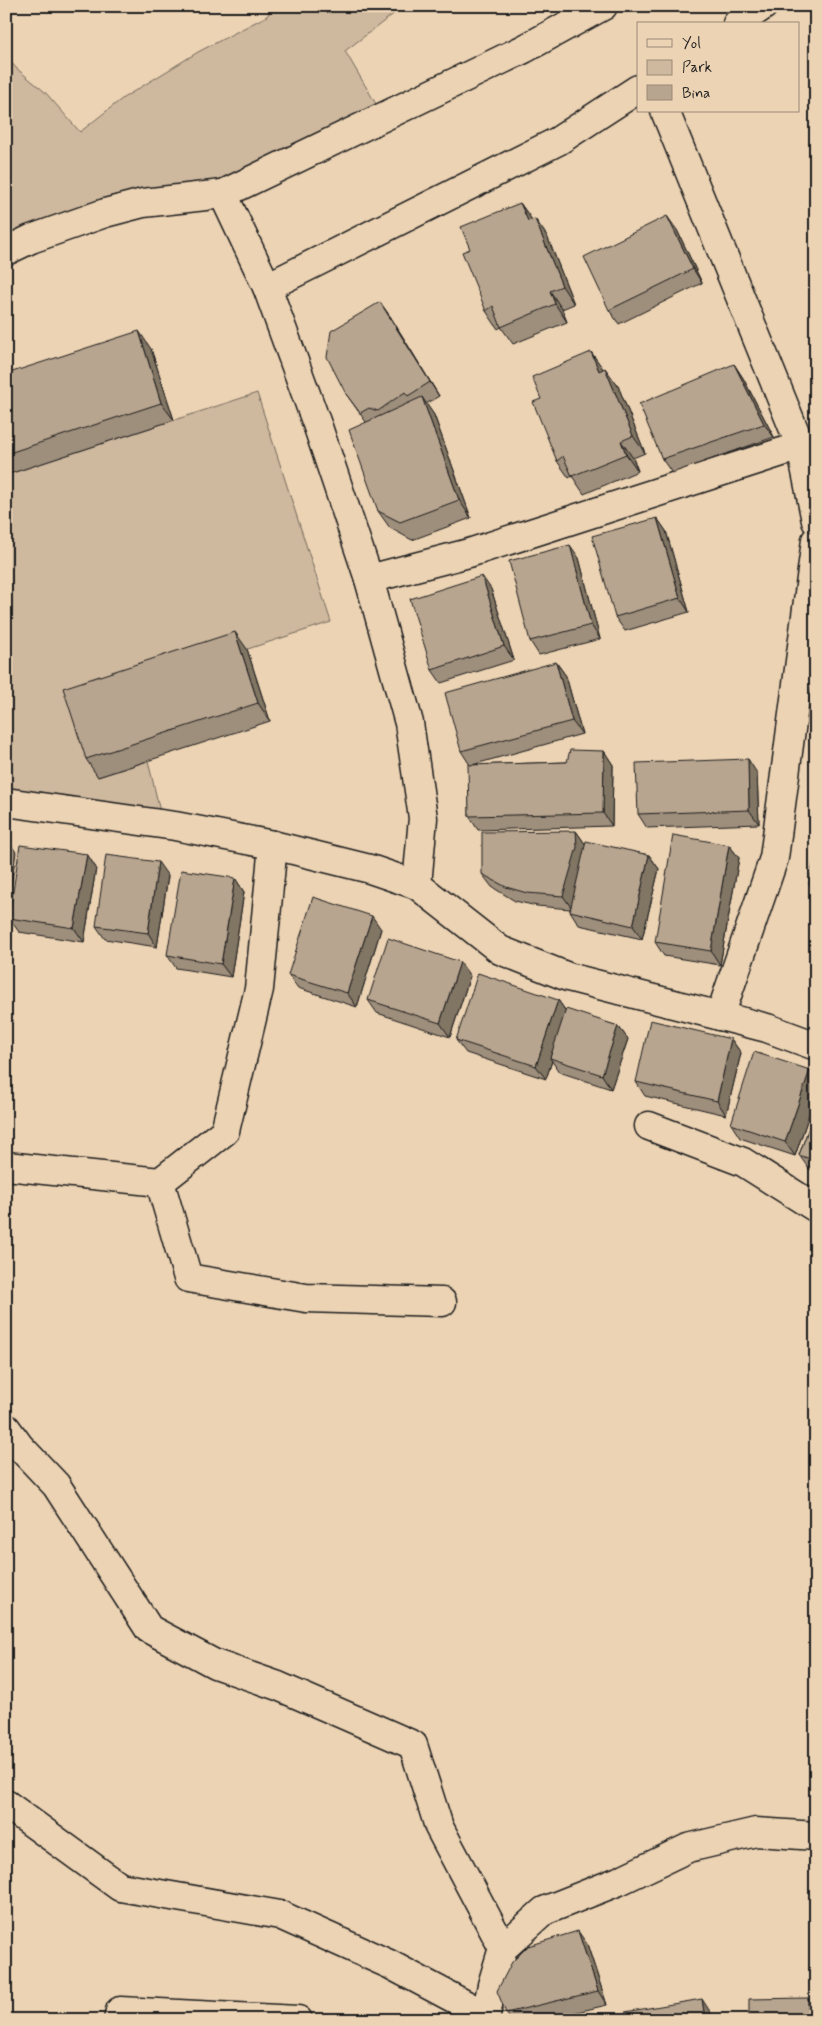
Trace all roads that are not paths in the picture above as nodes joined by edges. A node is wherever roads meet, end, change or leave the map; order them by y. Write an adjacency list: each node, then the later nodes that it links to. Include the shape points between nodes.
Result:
1 (603, 6): 6 (street, via 524,49)
2 (763, 6): 3 (street)
3 (740, 22)
4 (637, 90): 8 (street, via 558,141)
5 (665, 112): 9 (street)
6 (223, 194): 7 (street, via 134,205 31,239); 8 (street)
7 (6, 252)
8 (267, 287): 12 (street)
9 (808, 444): 10 (street); 12 (street, via 469,553)
10 (816, 521)
11 (816, 540): 16 (street, via 774,858)
12 (369, 579): 15 (street, via 409,722 422,818)
13 (6, 802): 14 (street, via 175,826)
14 (273, 845): 15 (street, via 370,869); 20 (street, via 259,989 225,1131)
15 (418, 885): 16 (street, via 500,950 568,977)
16 (720, 1016): 17 (street, via 767,1028)
17 (816, 1046)
18 (649, 1126): 21 (street, via 743,1162)
19 (6, 1166): 20 (street)
20 (160, 1182): 22 (street, via 188,1278 306,1298)
21 (816, 1208)
22 (442, 1302)
23 (11, 1440): 26 (street, via 56,1485 149,1629 215,1664 278,1686 413,1745 439,1827)
24 (6, 1804): 27 (street, via 120,1887 280,1915 389,1964)
25 (816, 1836): 26 (street, via 756,1832 688,1848 619,1881 544,1911)
26 (503, 1948): 27 (street)
27 (485, 2018)
28 (118, 2020): 29 (street, via 120,2011)
29 (298, 2020)

